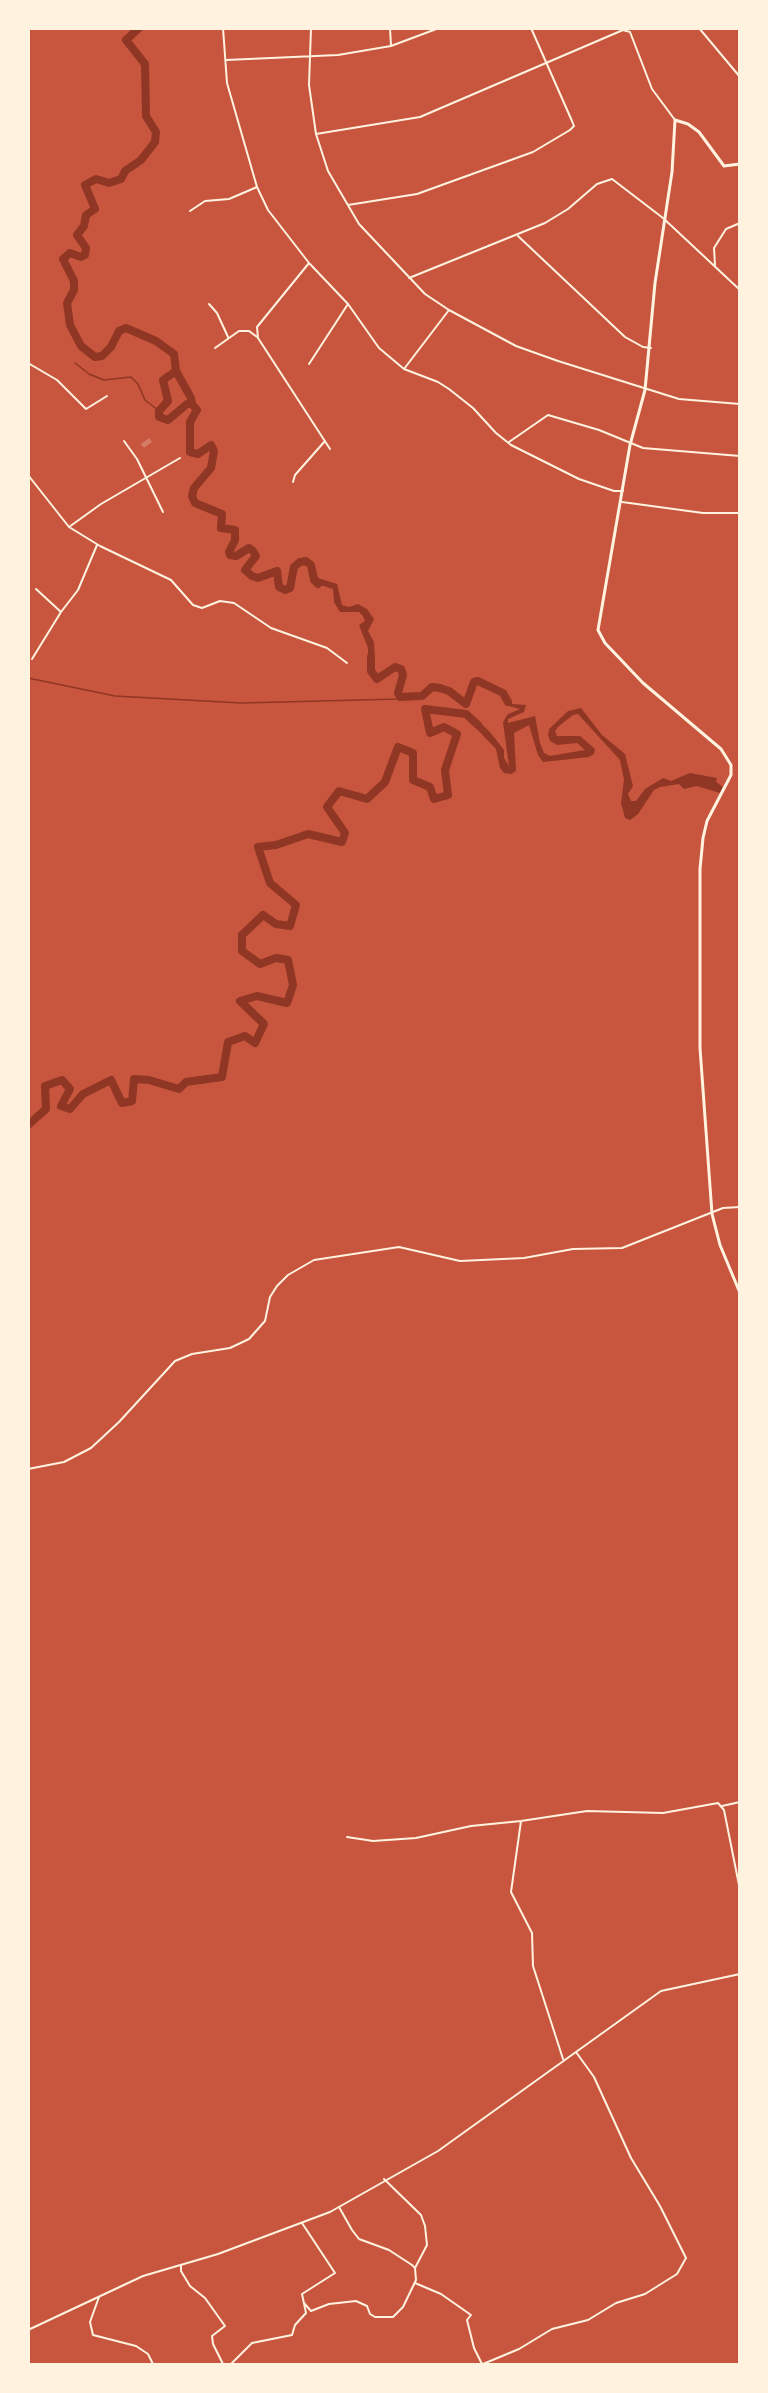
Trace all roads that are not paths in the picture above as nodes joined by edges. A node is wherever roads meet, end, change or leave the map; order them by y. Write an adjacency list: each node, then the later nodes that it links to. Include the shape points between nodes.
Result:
1 (222, 28): 9 (street)
2 (311, 28): 8 (street)
3 (390, 28): 7 (street)
4 (439, 28): 7 (street)
5 (531, 28): 10 (street)
6 (699, 28): 11 (street)
7 (391, 46): 8 (street)
8 (308, 57): 9 (street); 13 (street)
9 (226, 60): 15 (street, via 227,83)
10 (546, 62): 12 (street, via 627,30 652,89); 13 (street, via 420,117); 16 (street, via 572,120 574,126 570,130 533,152 417,194)
11 (740, 77)
12 (675, 120): 14 (street, via 699,132 724,166); 18 (street, via 672,172)
13 (316, 134): 16 (street, via 328,171)
14 (740, 164)
15 (256, 187): 17 (street, via 229,199 205,201); 21 (street, via 268,210)
16 (347, 206): 23 (street)
17 (190, 212)
18 (663, 218): 20 (street, via 619,181 605,179 556,218); 22 (street); 31 (street)
19 (740, 223): 22 (street, via 726,229 714,248)
20 (518, 236): 23 (street); 31 (street, via 625,337)
21 (309, 263): 26 (street); 29 (street, via 257,327)
22 (715, 265): 24 (street)
23 (410, 278): 27 (street)
24 (739, 291)
25 (209, 304): 28 (street)
26 (348, 304): 33 (street); 34 (street, via 379,348)
27 (449, 310): 34 (street); 35 (street, via 516,346)
28 (228, 337): 29 (street, via 249,331); 30 (street)
29 (258, 338): 39 (street)
30 (215, 348)
31 (651, 348): 35 (street)
32 (28, 363): 36 (street, via 57,380 86,409)
33 (309, 364)
34 (404, 369): 40 (street, via 449,389)
35 (645, 390): 37 (street, via 679,399); 41 (street)
36 (107, 396)
37 (740, 404)
38 (124, 441): 46 (street)
39 (325, 441): 42 (street); 47 (street)
40 (508, 443): 41 (street, via 548,415 599,430); 48 (street, via 579,479)
41 (630, 445): 43 (street); 48 (street)
42 (330, 449)
43 (740, 456)
44 (180, 458): 46 (street)
45 (28, 476): 52 (street)
46 (146, 479): 50 (street); 52 (street)
47 (293, 482)
48 (623, 491): 49 (street)
49 (622, 502): 51 (street, via 703,513); 59 (street, via 599,635 643,683 721,748 731,765 726,788 704,831 700,869 700,1048)
50 (163, 512)
51 (740, 513)
52 (69, 527): 53 (street)
53 (97, 545): 55 (street, via 78,590); 57 (street, via 171,579 198,608 220,601 234,603 271,628 327,648)
54 (36, 589): 55 (street)
55 (61, 612): 56 (street)
56 (32, 659)
57 (346, 663)
58 (740, 1208): 59 (street)
59 (712, 1214): 60 (street); 61 (street, via 622,1248 459,1261 399,1247 314,1260 277,1286 270,1297 266,1321 249,1339 230,1348 175,1361 90,1448 64,1462)
60 (740, 1293)
61 (28, 1469)
62 (740, 1802): 63 (street)
63 (722, 1806): 64 (street, via 710,1803 663,1813 586,1810); 66 (street)
64 (521, 1821): 65 (street, via 471,1826 416,1838 374,1841); 69 (street, via 511,1892 532,1933 533,1966)
65 (346, 1837)
66 (740, 1890)
67 (740, 1974): 68 (street, via 661,1991)
68 (575, 2052): 69 (street); 82 (street, via 594,2077 626,2148 686,2258 677,2274 645,2294 616,2303 588,2320 552,2329)
69 (562, 2059): 70 (street, via 438,2151)
70 (384, 2179): 71 (street); 74 (street, via 421,2215 425,2226 427,2245)
71 (339, 2207): 72 (street); 74 (street, via 360,2239 388,2250)
72 (302, 2223): 73 (street); 77 (street, via 335,2273 305,2291)
73 (180, 2265): 76 (street, via 143,2276); 80 (street, via 190,2286 205,2298 225,2326 212,2336)
74 (415, 2268): 75 (street)
75 (415, 2283): 77 (street, via 393,2317 375,2317 367,2306 356,2301 311,2311); 82 (street, via 441,2294 471,2315 467,2320)
76 (99, 2297): 78 (street); 79 (street, via 90,2322 93,2335 136,2346)
77 (304, 2303): 81 (street, via 306,2313 292,2335 252,2343)
78 (28, 2330)
79 (153, 2364)
80 (223, 2364)
81 (231, 2364)
82 (483, 2364)

